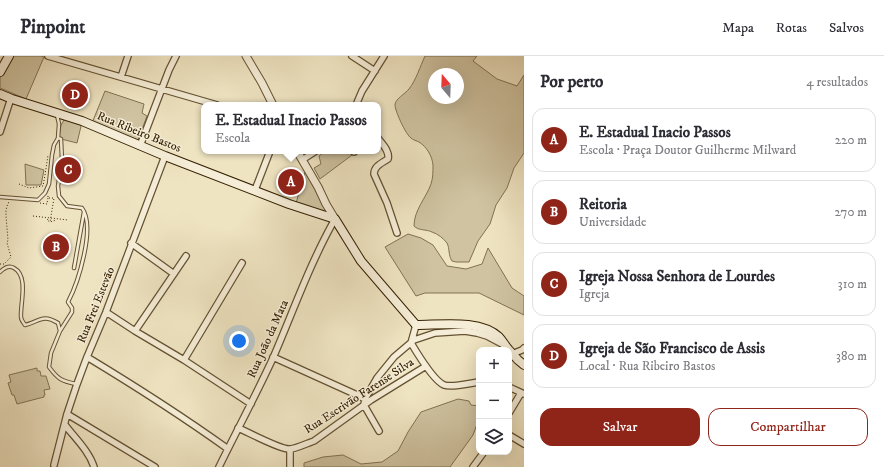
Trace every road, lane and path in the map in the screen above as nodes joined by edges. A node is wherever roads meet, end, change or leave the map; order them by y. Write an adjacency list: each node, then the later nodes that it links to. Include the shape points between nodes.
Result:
1 (9, 56): 9 (main road)
2 (48, 56): 10 (street)
3 (128, 56): 10 (street)
4 (176, 56): 11 (street)
5 (246, 56): 15 (street)
6 (352, 56): 8 (street)
7 (384, 56): 8 (street)
8 (375, 71): 16 (street)
9 (0, 72)
10 (120, 77): 11 (street)
11 (161, 89): 14 (street); 22 (street)
12 (0, 94): 13 (main road, Rua Ribeiro Bastos)
13 (11, 98): 17 (main road, Rua Ribeiro Bastos); 19 (street)
14 (206, 102)
15 (271, 102)
16 (357, 102)
17 (60, 114): 18 (lane); 18 (lane); 22 (main road, Rua Ribeiro Bastos)
18 (59, 124): 20 (lane)
19 (0, 132)
20 (58, 138): 31 (lane, via 52,155 49,184 38,200); 35 (lane, via 61,139 62,160 59,196 67,206 82,208)
21 (381, 142): 42 (street, via 389,157 375,168 374,174)
22 (140, 146): 27 (main road, Rua Ribeiro Bastos)
23 (48, 152): 29 (path, via 42,186 29,188)
24 (269, 154): 30 (street)
25 (299, 154): 28 (street)
26 (311, 154): 28 (street)
27 (164, 156): 30 (main road, Rua Ribeiro Bastos); 43 (street, Rua Frei Estevão)
28 (302, 160): 39 (street)
29 (19, 184)
30 (255, 190): 39 (main road, Rua Ribeiro Bastos)
31 (0, 197)
32 (48, 198): 34 (path, via 47,204)
33 (11, 202): 46 (path, via 8,203 6,210 7,243 11,257 4,264)
34 (38, 203)
35 (84, 211): 47 (lane); 52 (lane, via 87,234 83,259 74,292 68,302 72,312)
36 (51, 215): 38 (path)
37 (33, 216): 38 (path)
38 (51, 218): 40 (path); 41 (path); 41 (path, via 47,220); 41 (path, via 56,220)
39 (335, 219): 51 (main road, via 361,261); 61 (street, Rua João da Mata)
40 (68, 220)
41 (50, 222)
42 (397, 233)
43 (131, 243): 49 (street); 50 (street, Rua Frei Estevão)
44 (186, 256): 49 (street)
45 (242, 263): 62 (street)
46 (0, 264)
47 (74, 268)
48 (0, 272): 52 (lane, via 10,266 19,274 23,298 21,316 25,325 39,319 50,318 58,323)
49 (174, 274): 53 (street)
50 (106, 312): 53 (street); 60 (street, Rua Frei Estevão)
51 (416, 325): 54 (street); 56 (main road, via 479,326 499,337)
52 (60, 331): 66 (lane, via 51,353 49,367 56,377)
53 (135, 331): 62 (street)
54 (411, 343): 55 (street, via 434,333 465,331 487,336); 64 (street); 69 (street, via 394,356 377,378)
55 (504, 347)
56 (507, 347)
57 (524, 348): 58 (street)
58 (512, 350)
59 (512, 353): 63 (main road)
60 (87, 357): 66 (street, Rua Frei Estevão); 78 (street, via 136,386)
61 (273, 358): 69 (street, via 357,395); 70 (street, Rua João da Mata)
62 (184, 360): 70 (street)
63 (524, 365)
64 (426, 366): 65 (street, via 444,385); 69 (street, Rua Escrivão Farense Silva)
65 (476, 382)
66 (77, 384): 72 (street, Rua Frei Estevão)
67 (512, 389): 68 (street)
68 (522, 394): 71 (street)
69 (364, 402): 75 (street); 79 (street, Rua Escrivão Farense Silva, via 314,441)
70 (251, 404): 74 (street, Rua João da Mata)
71 (512, 409)
72 (67, 414): 73 (street, Rua Frei Estevão); 83 (street)
73 (65, 425): 81 (street, Rua Frei Estevão); 82 (street)
74 (238, 428): 78 (street, Rua João da Mata); 79 (street)
75 (379, 431)
76 (512, 437): 77 (street)
77 (524, 444)
78 (228, 449): 84 (street, Rua João da Mata)
79 (290, 449): 85 (street)
80 (482, 455): 86 (street)
81 (53, 466)
82 (94, 467)
83 (155, 467)
84 (219, 467)
85 (290, 467)
86 (473, 467)

